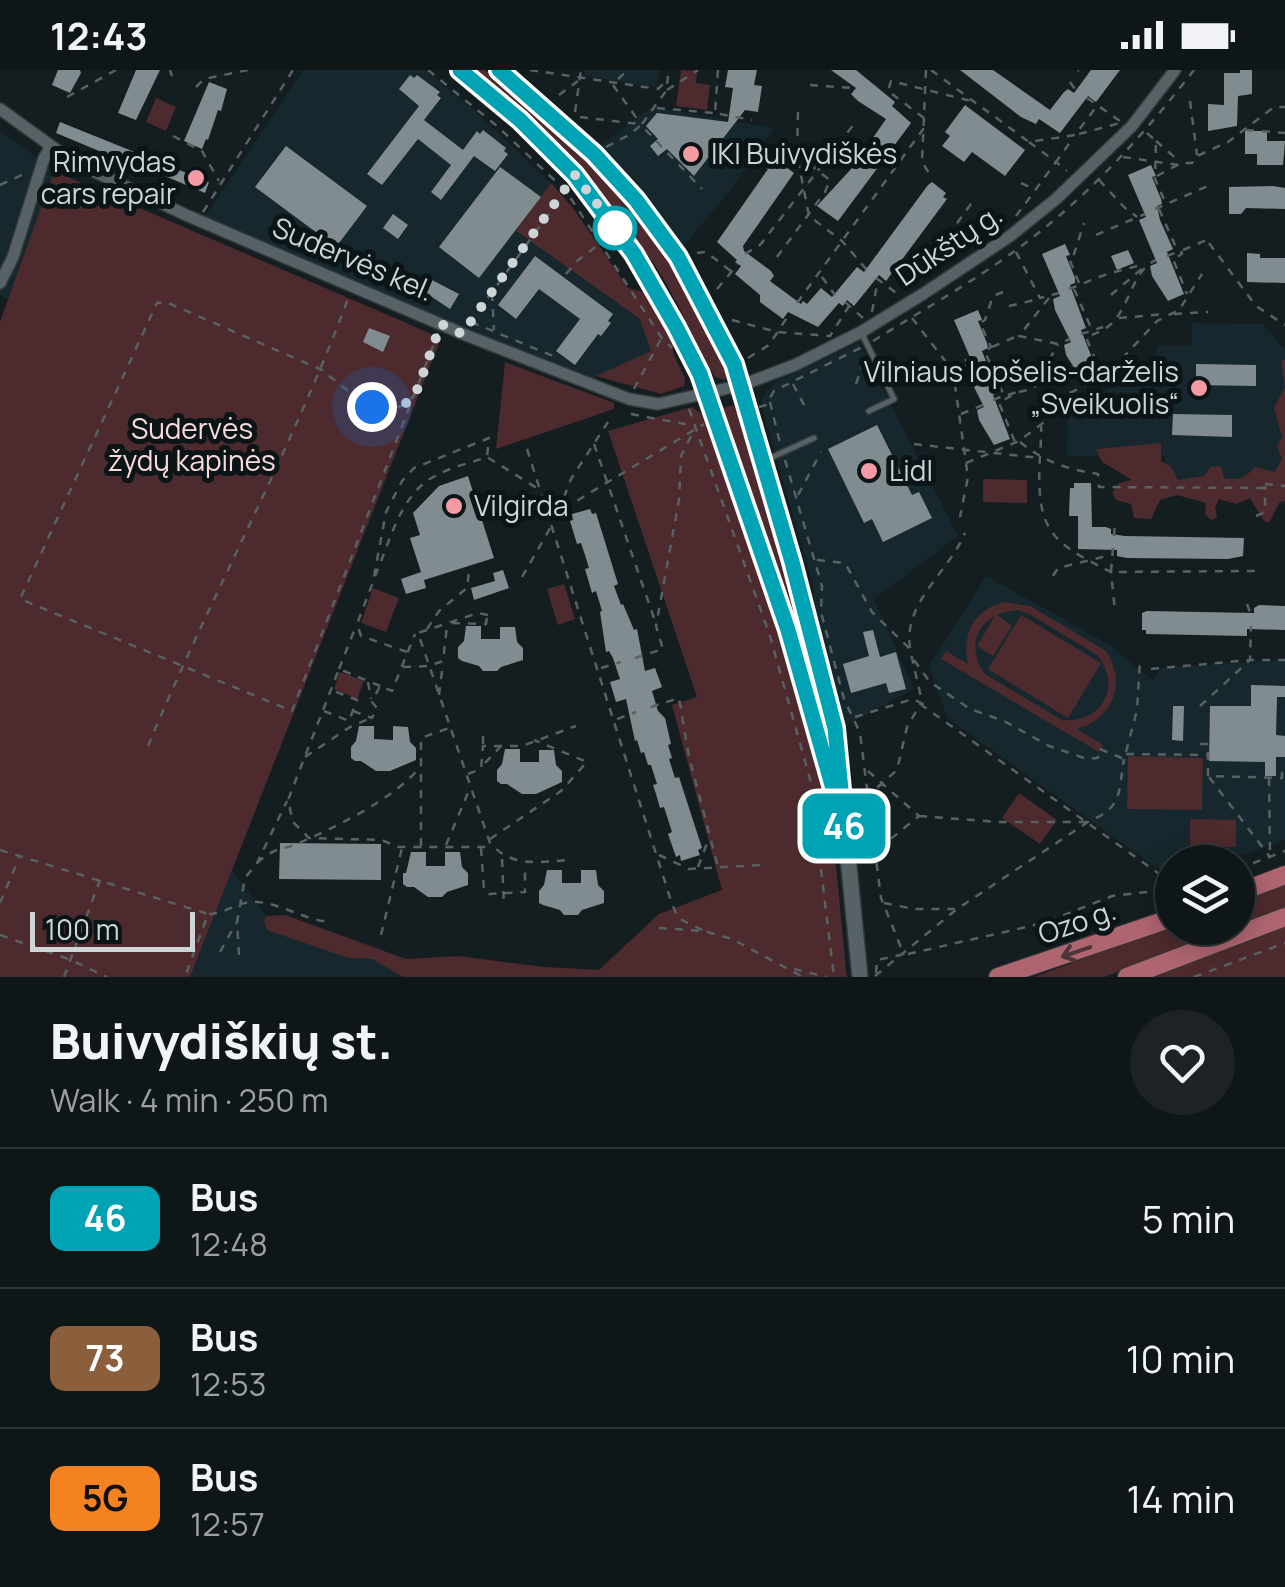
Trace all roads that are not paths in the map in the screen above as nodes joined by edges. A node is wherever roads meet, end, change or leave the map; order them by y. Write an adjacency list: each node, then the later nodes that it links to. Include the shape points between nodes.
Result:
1 (460, 70): 9 (main road, via 520,120 598,203 661,300)
2 (499, 70): 8 (main road, via 636,200 678,257)
3 (1175, 70): 7 (street, Dūkštų g., via 1132,126 1056,199)
4 (0, 109): 5 (street, Sudervės kel.)
5 (50, 148): 6 (street); 9 (street, Sudervės kel., via 198,220 629,399 658,404)
6 (0, 283)
7 (864, 332): 8 (street, Dūkštų g.); 10 (lane, via 894,399)
8 (742, 384): 9 (street, Dūkštų g.); 12 (main road)
9 (705, 394): 13 (main road, via 788,630)
10 (869, 411)
11 (814, 438): 12 (lane)
12 (764, 462): 13 (main road, via 835,728)
13 (845, 831): 18 (main road)
14 (1285, 875): 15 (main road)
15 (1255, 886)
16 (1285, 917): 20 (main road)
17 (1155, 924): 19 (main road, Ozo g., one-way to 19)
18 (860, 977)
19 (998, 977)
20 (1127, 977)

